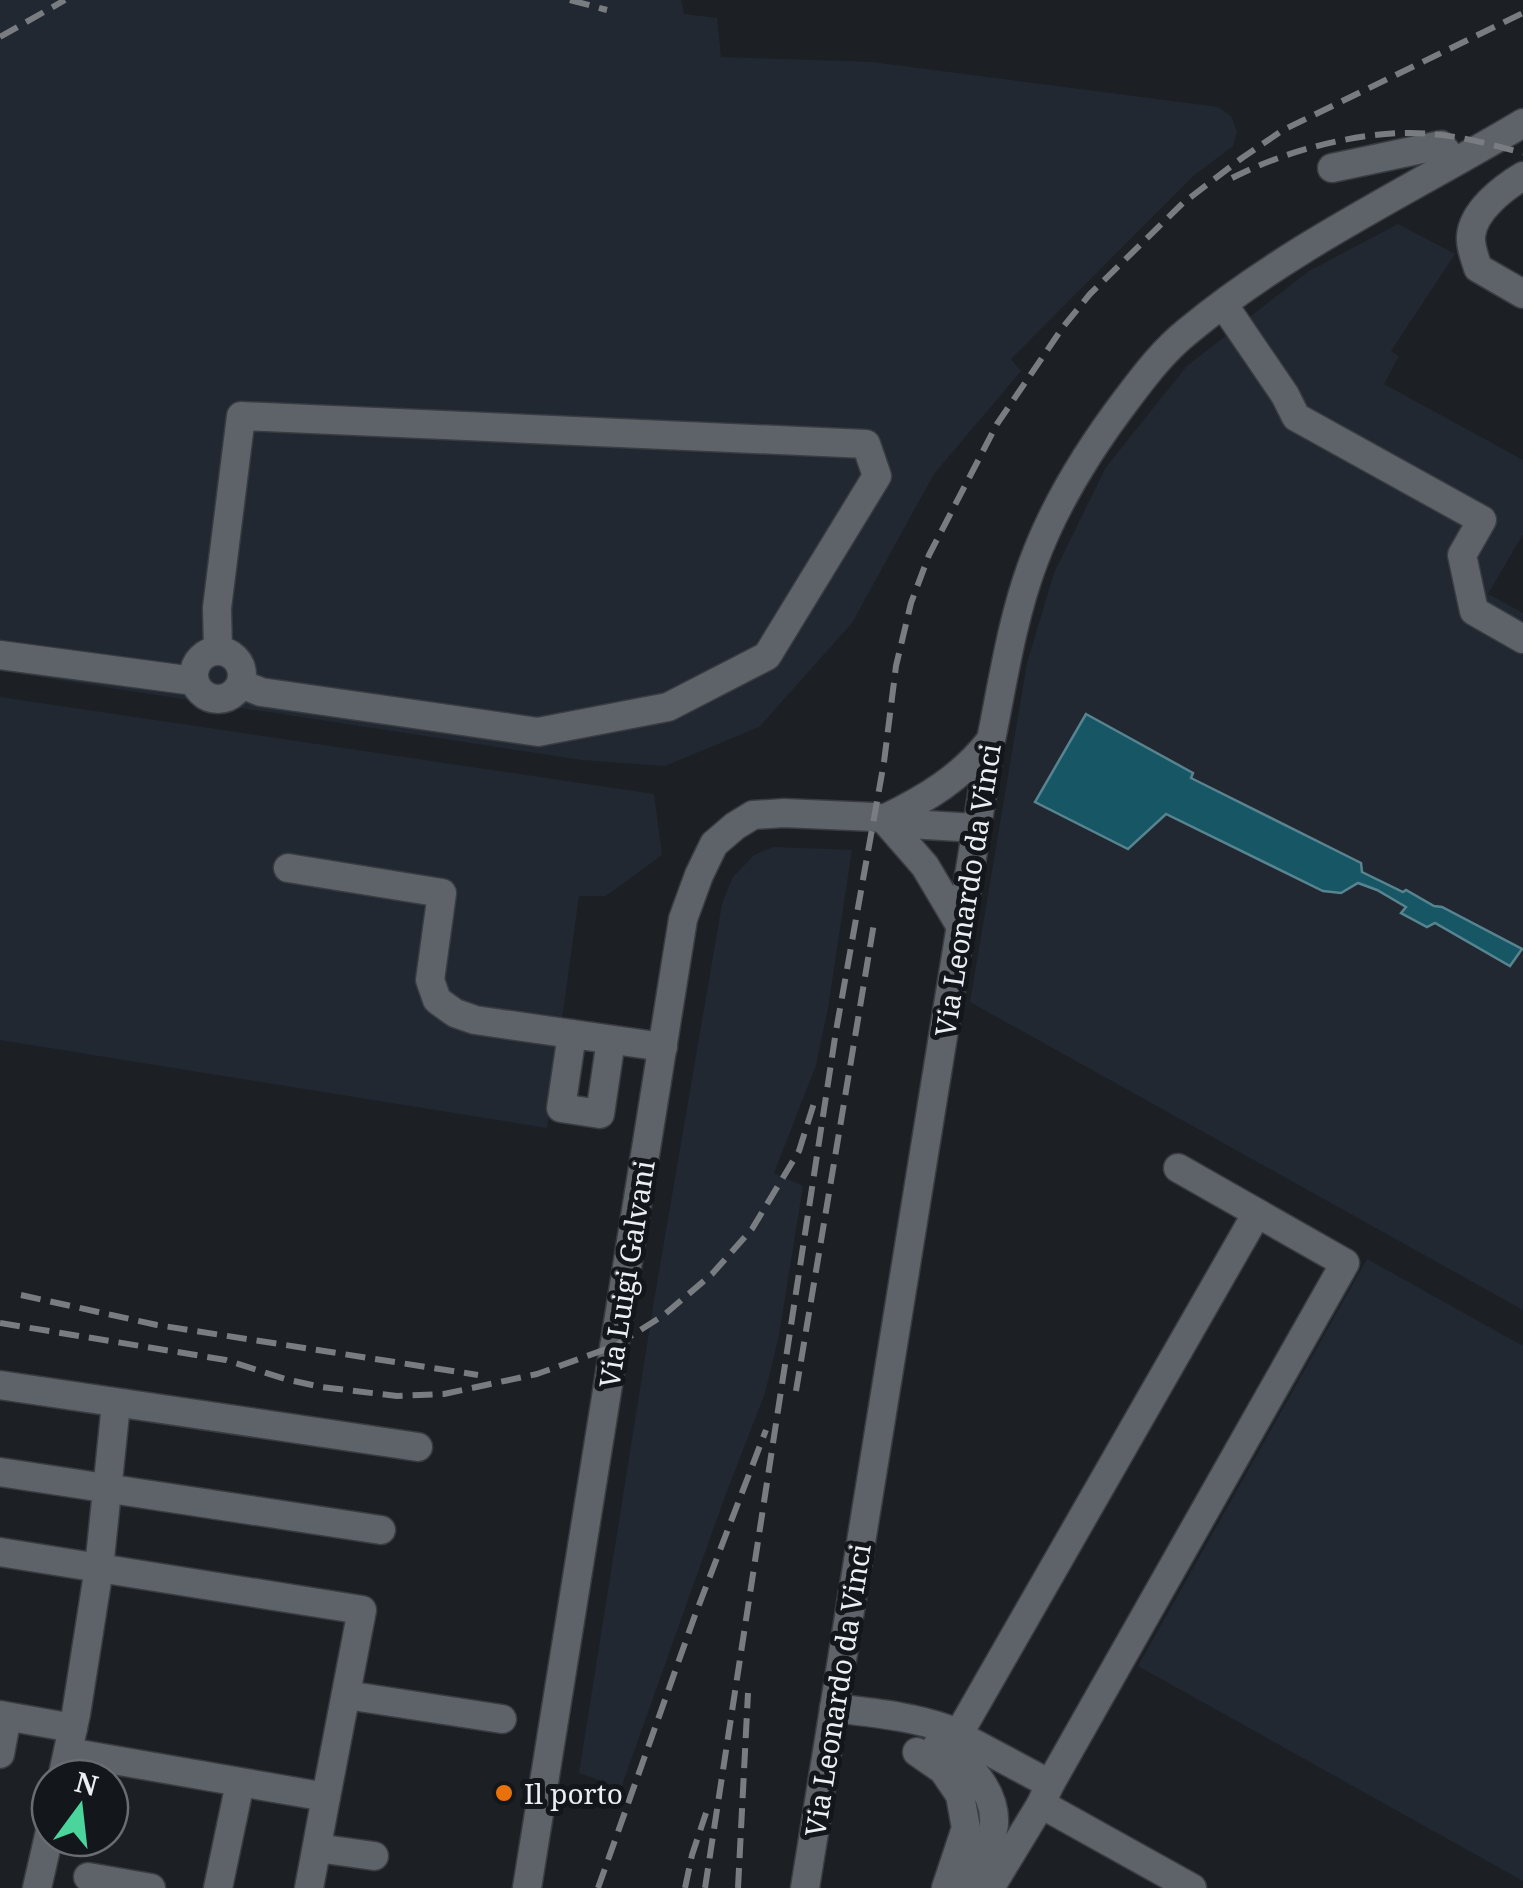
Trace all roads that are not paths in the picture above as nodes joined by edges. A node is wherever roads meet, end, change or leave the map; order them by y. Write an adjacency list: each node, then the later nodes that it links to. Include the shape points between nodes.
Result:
1 (1523, 123): 2 (street, Via Leonardo da Vinci)
2 (1454, 161): 3 (street, via 1441,145); 6 (street, Via Leonardo da Vinci)
3 (1332, 168)
4 (1523, 176): 5 (street, via 1504,187 1471,233 1478,268)
5 (1523, 294)
6 (1223, 304): 7 (street, via 1296,417 1482,520 1462,555 1474,612); 12 (street, Via Leonardo da Vinci, via 1148,371 1068,486 1022,599)
7 (1523, 639)
8 (218, 650): 10 (street, via 198,660); 11 (street, via 238,661); 11 (street, via 241,416 866,444 877,476 766,656 668,707 538,732)
9 (0, 655): 10 (street)
10 (194, 681): 11 (street, via 213,699 232,695)
11 (241, 684)
12 (991, 740): 13 (street); 15 (street, Via Leonardo da Vinci)
13 (936, 792): 14 (street); 15 (street)
14 (884, 818): 15 (street, Via Luigi Galvani); 17 (street, via 926,866); 20 (street, Via Luigi Galvani, via 753,815 714,844 683,919)
15 (976, 828): 17 (street, Via Leonardo da Vinci)
16 (288, 868): 18 (street, via 442,893 430,980 437,1000 475,1020)
17 (960, 926): 32 (street, Via Leonardo da Vinci)
18 (572, 1034): 19 (street); 19 (street, via 562,1108 600,1114)
19 (611, 1040): 20 (street)
20 (664, 1047): 49 (street, Via Luigi Galvani)
21 (1178, 1168): 22 (street)
22 (1257, 1213): 35 (street); 39 (street, via 1345,1263)
23 (0, 1385): 24 (street)
24 (116, 1404): 25 (street); 27 (street)
25 (418, 1448)
26 (0, 1472): 27 (street)
27 (107, 1488): 28 (street); 30 (street)
28 (382, 1530)
29 (0, 1552): 30 (street)
30 (99, 1568): 31 (street, via 362,1610); 36 (street)
31 (346, 1696): 34 (street); 40 (street)
32 (834, 1708): 35 (street, via 930,1722); 50 (street, Via Leonardo da Vinci)
33 (3, 1716): 36 (street); 37 (street)
34 (502, 1719)
35 (954, 1743): 39 (street); 51 (street, via 917,1746 960,1795 966,1828); 52 (street, via 990,1797 995,1826)
36 (68, 1752): 38 (street)
37 (0, 1754)
38 (240, 1783): 40 (street); 47 (street)
39 (1046, 1794): 53 (street); 54 (street)
40 (326, 1797): 41 (street)
41 (316, 1848): 42 (street); 48 (street)
42 (374, 1856)
43 (44, 1858): 45 (street)
44 (88, 1878): 46 (street)
45 (37, 1888)
46 (151, 1888)
47 (218, 1888)
48 (309, 1888)
49 (527, 1888)
50 (805, 1888)
51 (946, 1888)
52 (966, 1888)
53 (990, 1888)
54 (1192, 1888)

